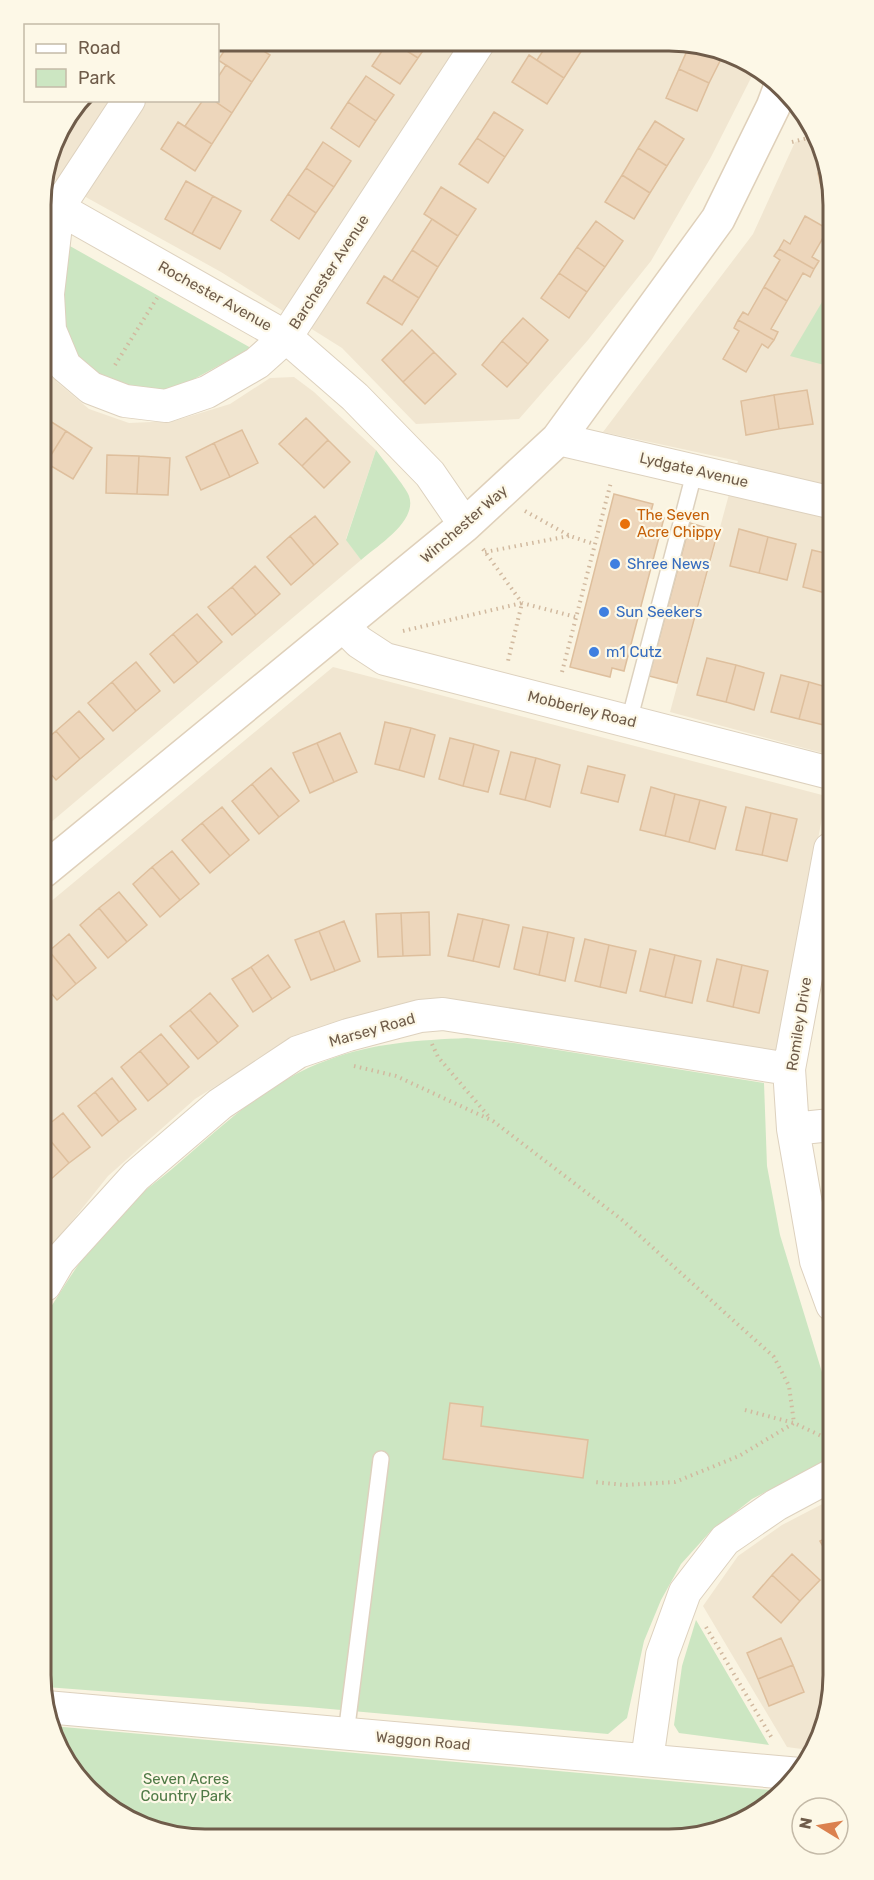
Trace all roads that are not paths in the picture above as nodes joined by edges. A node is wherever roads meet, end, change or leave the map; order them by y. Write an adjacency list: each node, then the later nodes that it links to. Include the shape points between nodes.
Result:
1 (473, 51): 7 (street, Barchester Avenue)
2 (777, 95): 8 (street, Winchester Way, via 718,219)
3 (127, 102): 4 (street)
4 (51, 204)
5 (51, 206): 7 (street, Rochester Avenue)
6 (51, 332): 7 (street, Barchester Avenue, via 65,366 91,388 125,400 166,406 207,392 257,363)
7 (286, 337): 11 (street, Rochester Avenue, via 355,397 430,474)
8 (558, 439): 9 (street, Lydgate Avenue); 11 (street, Winchester Way)
9 (694, 470): 10 (street, Lydgate Avenue); 13 (lane)
10 (823, 501)
11 (465, 525): 12 (street, Winchester Way)
12 (351, 634): 13 (street, Mobberley Road, via 385,659); 15 (street, Winchester Way)
13 (629, 721): 14 (street, Mobberley Road)
14 (823, 771)
15 (51, 865)
16 (823, 887): 17 (street, Romiley Drive)
17 (789, 1069): 19 (street, Romiley Drive); 20 (street, Marsey Road, via 443,1014 348,1035 298,1052 220,1104 136,1176)
18 (823, 1126): 19 (street)
19 (793, 1129): 21 (street, Romiley Drive, via 816,1261)
20 (51, 1275)
21 (823, 1280)
22 (381, 1459): 25 (lane)
23 (823, 1480): 26 (street, via 776,1505 725,1540 686,1592 662,1655)
24 (55, 1708): 25 (street, Waggon Road)
25 (346, 1734): 26 (street, Waggon Road)
26 (647, 1760): 27 (street, Waggon Road)
27 (787, 1773)

